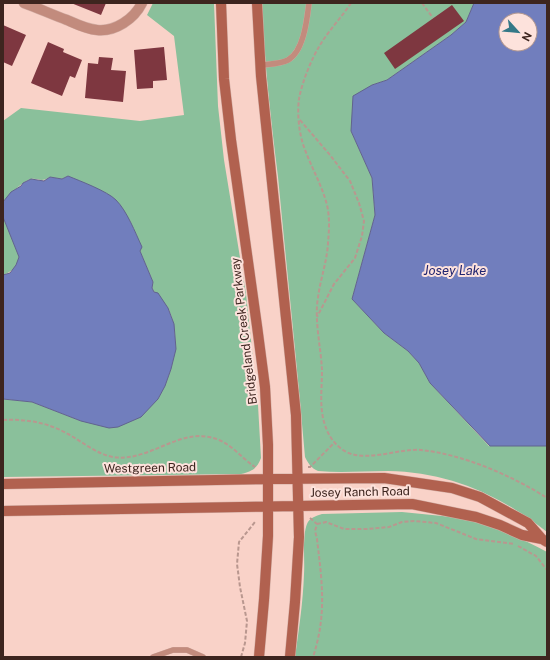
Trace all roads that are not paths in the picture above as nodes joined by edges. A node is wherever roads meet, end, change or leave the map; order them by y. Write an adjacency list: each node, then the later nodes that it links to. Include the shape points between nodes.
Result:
1 (24, 3): 2 (street, via 96,30 109,30 122,24 133,16)
2 (142, 3)
3 (221, 3): 7 (main road, Bridgeland Creek Parkway, via 224,79 231,140 265,386)
4 (257, 3): 6 (main road)
5 (309, 3): 6 (lane, via 305,31 294,53 288,60)
6 (261, 65): 8 (main road, via 296,415)
7 (268, 478): 8 (main road, Westgreen Road); 9 (main road, Westgreen Road); 10 (main road, Bridgeland Creek Parkway)
8 (298, 478): 11 (main road); 13 (main road, Josey Ranch Road, via 384,478 452,488 480,497 528,523)
9 (3, 484)
10 (268, 506): 11 (main road, Josey Ranch Road); 12 (main road); 16 (main road, Bridgeland Creek Parkway, via 266,568)
11 (298, 506): 13 (main road, Josey Ranch Road, via 412,504 476,517); 17 (main road, via 299,537)
12 (3, 511)
13 (545, 541)
14 (153, 657): 15 (lane, via 173,650 187,650)
15 (203, 657)
16 (258, 657)
17 (290, 657)

